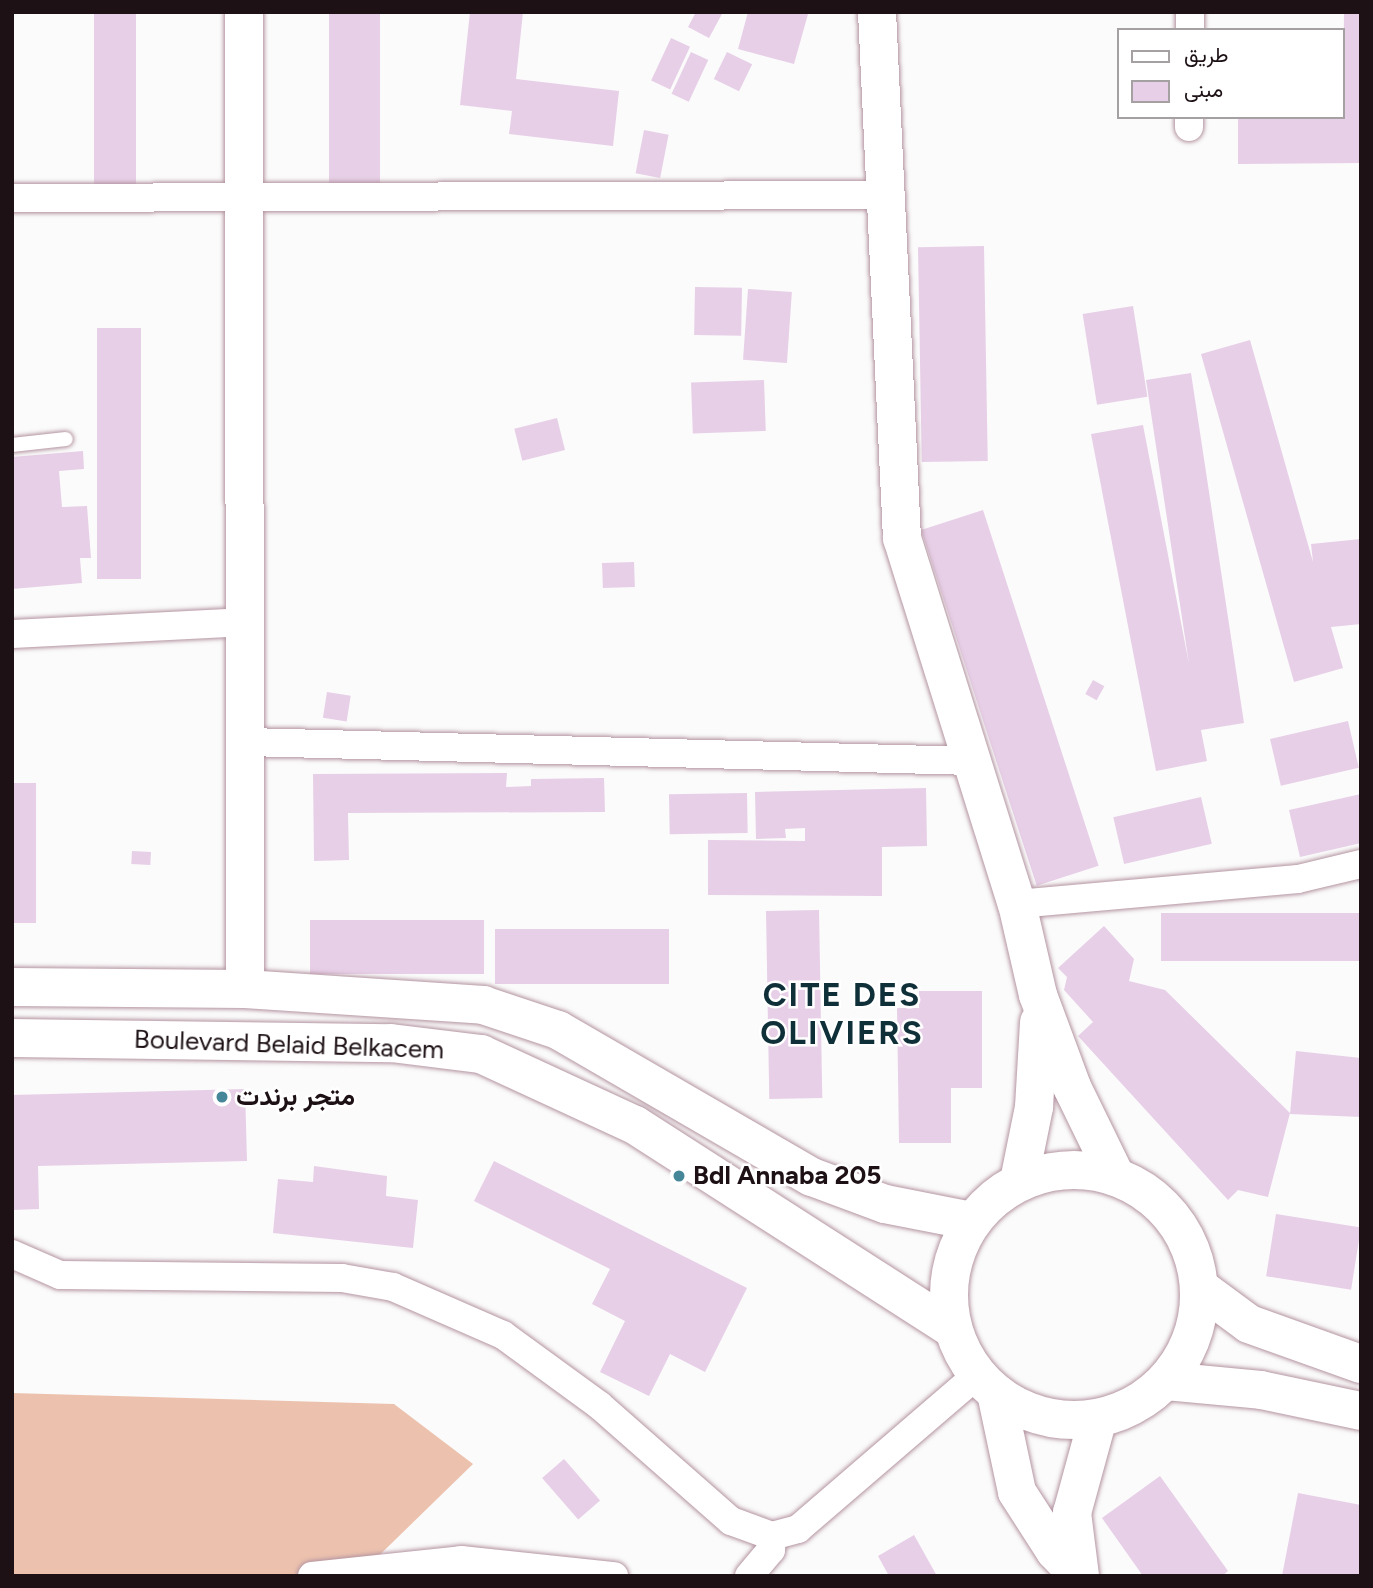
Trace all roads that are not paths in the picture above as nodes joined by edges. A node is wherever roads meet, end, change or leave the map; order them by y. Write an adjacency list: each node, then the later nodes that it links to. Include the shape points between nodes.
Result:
1 (244, 12): 3 (main road)
2 (877, 12): 4 (main road)
3 (242, 195): 4 (street); 5 (street); 8 (main road)
4 (889, 195): 11 (main road, via 892,426 902,538)
5 (12, 198)
6 (66, 439): 7 (lane)
7 (12, 445)
8 (248, 622): 9 (street); 10 (main road)
9 (12, 634)
10 (247, 742): 11 (street); 15 (main road)
11 (973, 761): 13 (main road)
12 (1361, 864): 13 (street, via 1298,879)
13 (1017, 904): 16 (main road)
14 (12, 986): 15 (main road, Boulevard Belaid Belkacem)
15 (245, 989): 20 (main road, Boulevard Belaid Belkacem, via 483,1004 558,1030 812,1177 911,1211)
16 (1038, 995): 18 (main road, via 1072,1087); 19 (main road, via 1034,1107)
17 (12, 1038): 23 (main road, Boulevard Belaid Belkacem, via 391,1043 481,1054 635,1125)
18 (1115, 1175): 19 (main road, via 1076,1168); 22 (main road, via 1137,1185 1174,1218)
19 (1019, 1181): 20 (main road)
20 (972, 1221): 23 (main road, via 949,1284)
21 (17, 1261): 29 (street, via 60,1275 342,1278 404,1291 503,1335 599,1405 731,1521)
22 (1199, 1287): 24 (main road, via 1249,1324); 25 (main road, via 1195,1328)
23 (953, 1329): 26 (main road)
24 (1361, 1364)
25 (1166, 1381): 27 (main road, via 1261,1390); 28 (main road, via 1146,1398)
26 (987, 1384): 28 (main road, via 1044,1417); 29 (street, via 798,1529); 33 (main road, via 1017,1492 1048,1542)
27 (1361, 1411)
28 (1098, 1418): 33 (main road, via 1072,1513)
29 (772, 1536): 32 (street, via 771,1550)
30 (312, 1576): 31 (street, via 461,1560)
31 (614, 1576)
32 (749, 1576)
33 (1079, 1576)

